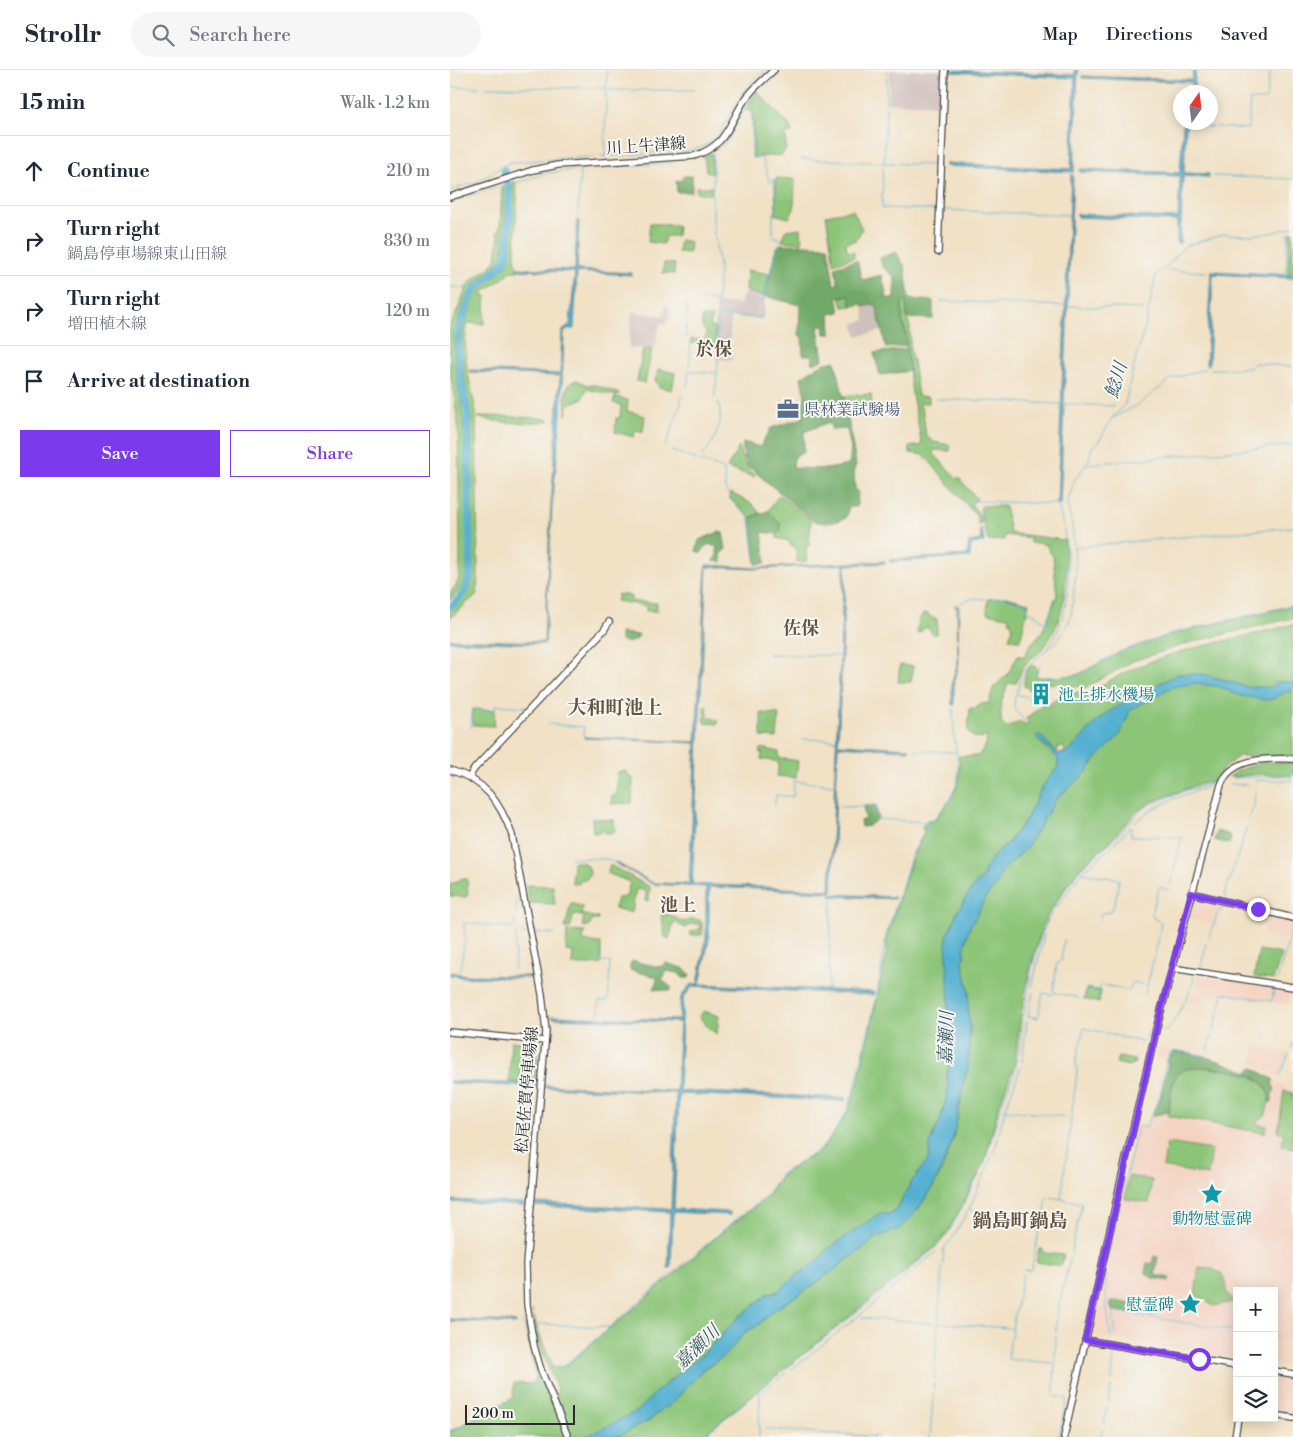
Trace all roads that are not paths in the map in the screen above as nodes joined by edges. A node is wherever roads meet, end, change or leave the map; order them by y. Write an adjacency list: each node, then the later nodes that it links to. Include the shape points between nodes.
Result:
1 (774, 70): 3 (main road, 川上牛津線, via 752,90 720,143 705,153 558,165)
2 (946, 70): 4 (main road)
3 (450, 196)
4 (938, 252)
5 (609, 622): 8 (main road)
6 (1293, 759): 9 (main road, via 1257,760 1238,765 1226,775)
7 (450, 770): 8 (main road, 松尾佐賀停車場線)
8 (469, 777): 14 (main road, 松尾佐賀停車場線, via 494,799 512,835 545,1012)
9 (1191, 893): 10 (main road); 11 (main road)
10 (1293, 918)
11 (1172, 968): 12 (main road); 15 (main road)
12 (1293, 987)
13 (450, 1032): 14 (main road)
14 (545, 1041): 22 (main road, 松尾佐賀停車場線, via 526,1271 527,1305 541,1370)
15 (1085, 1340): 16 (main road); 23 (main road)
16 (1233, 1365)
17 (1278, 1372): 18 (main road)
18 (1293, 1374)
19 (1278, 1416): 20 (main road)
20 (1293, 1418)
21 (1237, 1422): 24 (main road)
22 (568, 1437)
23 (1064, 1437)
24 (1235, 1437)

